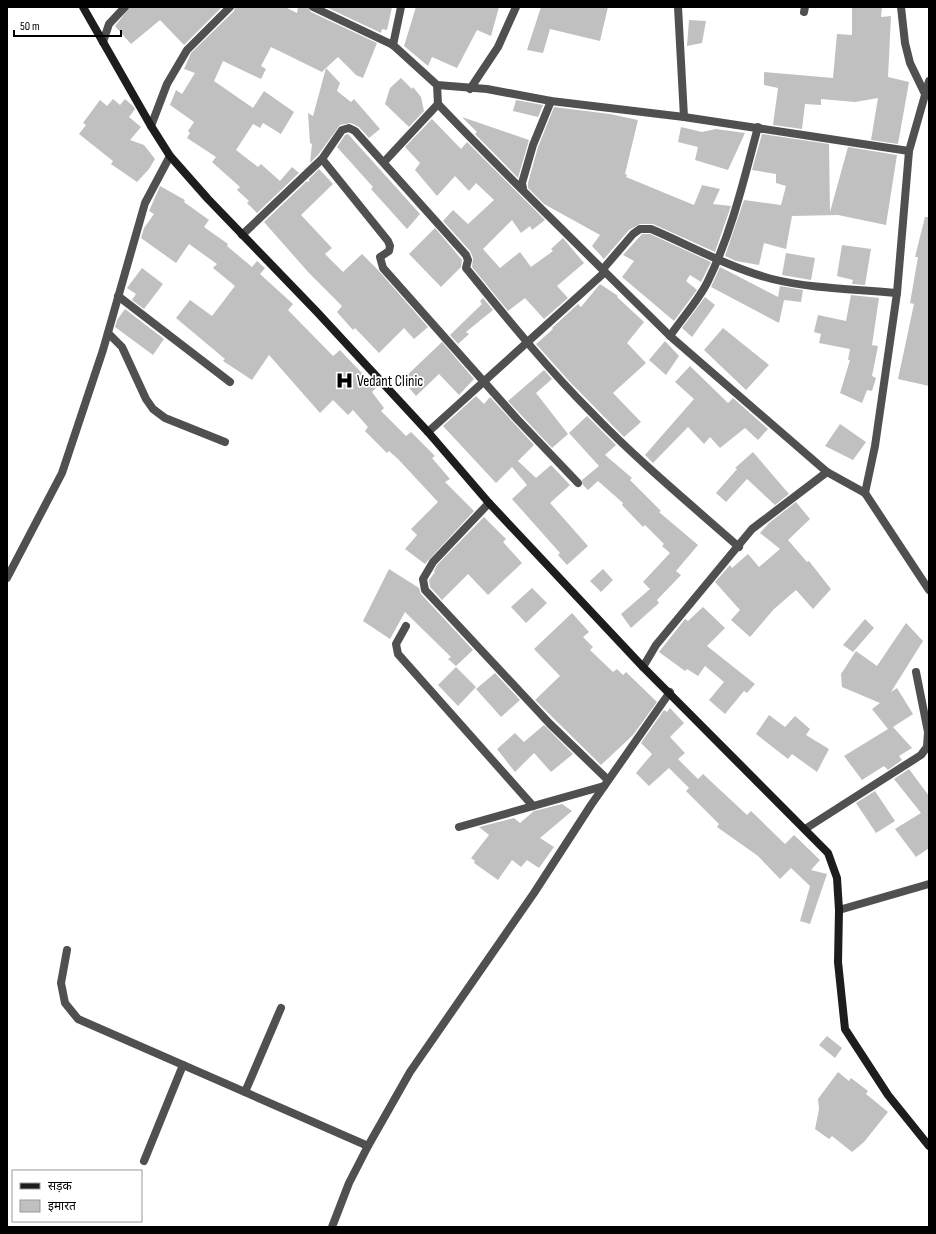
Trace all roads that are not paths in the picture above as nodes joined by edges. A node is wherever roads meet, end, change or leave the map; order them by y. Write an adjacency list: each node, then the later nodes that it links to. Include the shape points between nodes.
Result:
1 (83, 7): 9 (main road)
2 (125, 7): 9 (street, via 109,24)
3 (230, 7): 20 (street, via 187,50 167,84)
4 (313, 7): 10 (street)
5 (401, 7): 10 (street)
6 (516, 7): 13 (street, via 498,47)
7 (678, 7): 19 (street)
8 (901, 7): 14 (street, via 910,63)
9 (103, 42): 20 (main road)
10 (393, 44): 12 (street)
11 (929, 81): 14 (street)
12 (437, 85): 13 (street); 16 (street)
13 (470, 89): 15 (street, via 487,89)
14 (925, 94): 17 (street)
15 (551, 101): 19 (street); 26 (street, via 533,145 522,183)
16 (438, 104): 25 (street); 26 (street, via 493,162)
17 (920, 112): 18 (street); 22 (street)
18 (929, 114)
19 (684, 117): 21 (street)
20 (151, 126): 23 (main road)
21 (758, 127): 22 (street); 28 (street, via 734,215)
22 (909, 151): 30 (street)
23 (170, 156): 27 (main road); 31 (street, via 145,203)
24 (322, 159): 25 (street, via 342,130 349,128 355,131); 27 (street); 35 (street, via 388,241 389,251 380,257 383,268)
25 (384, 162): 34 (street, via 466,255 466,268)
26 (523, 189): 29 (street)
27 (242, 235): 37 (main road)
28 (717, 260): 29 (street, via 651,229 640,229); 30 (street, via 771,279); 33 (street, via 708,282)
29 (604, 270): 33 (street); 34 (street)
30 (897, 293): 41 (street, via 875,446)
31 (118, 296): 32 (street); 36 (street)
32 (108, 333): 38 (street, via 122,347 146,399 153,408 165,418); 44 (street, via 62,473)
33 (670, 336): 39 (street)
34 (527, 342): 35 (street); 43 (street, via 590,412)
35 (484, 381): 37 (street); 40 (street)
36 (230, 382)
37 (428, 432): 42 (main road)
38 (225, 442)
39 (827, 472): 41 (street); 43 (street, via 769,514 752,529)
40 (578, 483)
41 (865, 493): 45 (street)
42 (489, 503): 47 (main road); 50 (street, via 434,562 423,578 425,590)
43 (738, 547): 47 (street, via 656,645)
44 (7, 578)
45 (929, 590)
46 (406, 626): 51 (street, via 396,644 398,654)
47 (643, 667): 49 (main road)
48 (916, 672): 53 (street, via 928,732 927,747 921,755)
49 (670, 692): 50 (street); 53 (main road)
50 (606, 783): 51 (street); 60 (street, via 534,893 410,1072)
51 (533, 806): 52 (street)
52 (459, 827)
53 (805, 829): 55 (main road, via 828,853 837,878)
54 (929, 884): 55 (street)
55 (840, 910): 61 (main road, via 838,962 845,1028 888,1095)
56 (67, 950): 58 (street, via 61,983 65,1003 78,1019)
57 (281, 1008): 59 (street)
58 (183, 1065): 59 (street); 62 (street)
59 (245, 1092): 60 (street)
60 (368, 1146): 63 (street, via 349,1183)
61 (929, 1146)
62 (144, 1161)
63 (332, 1227)

